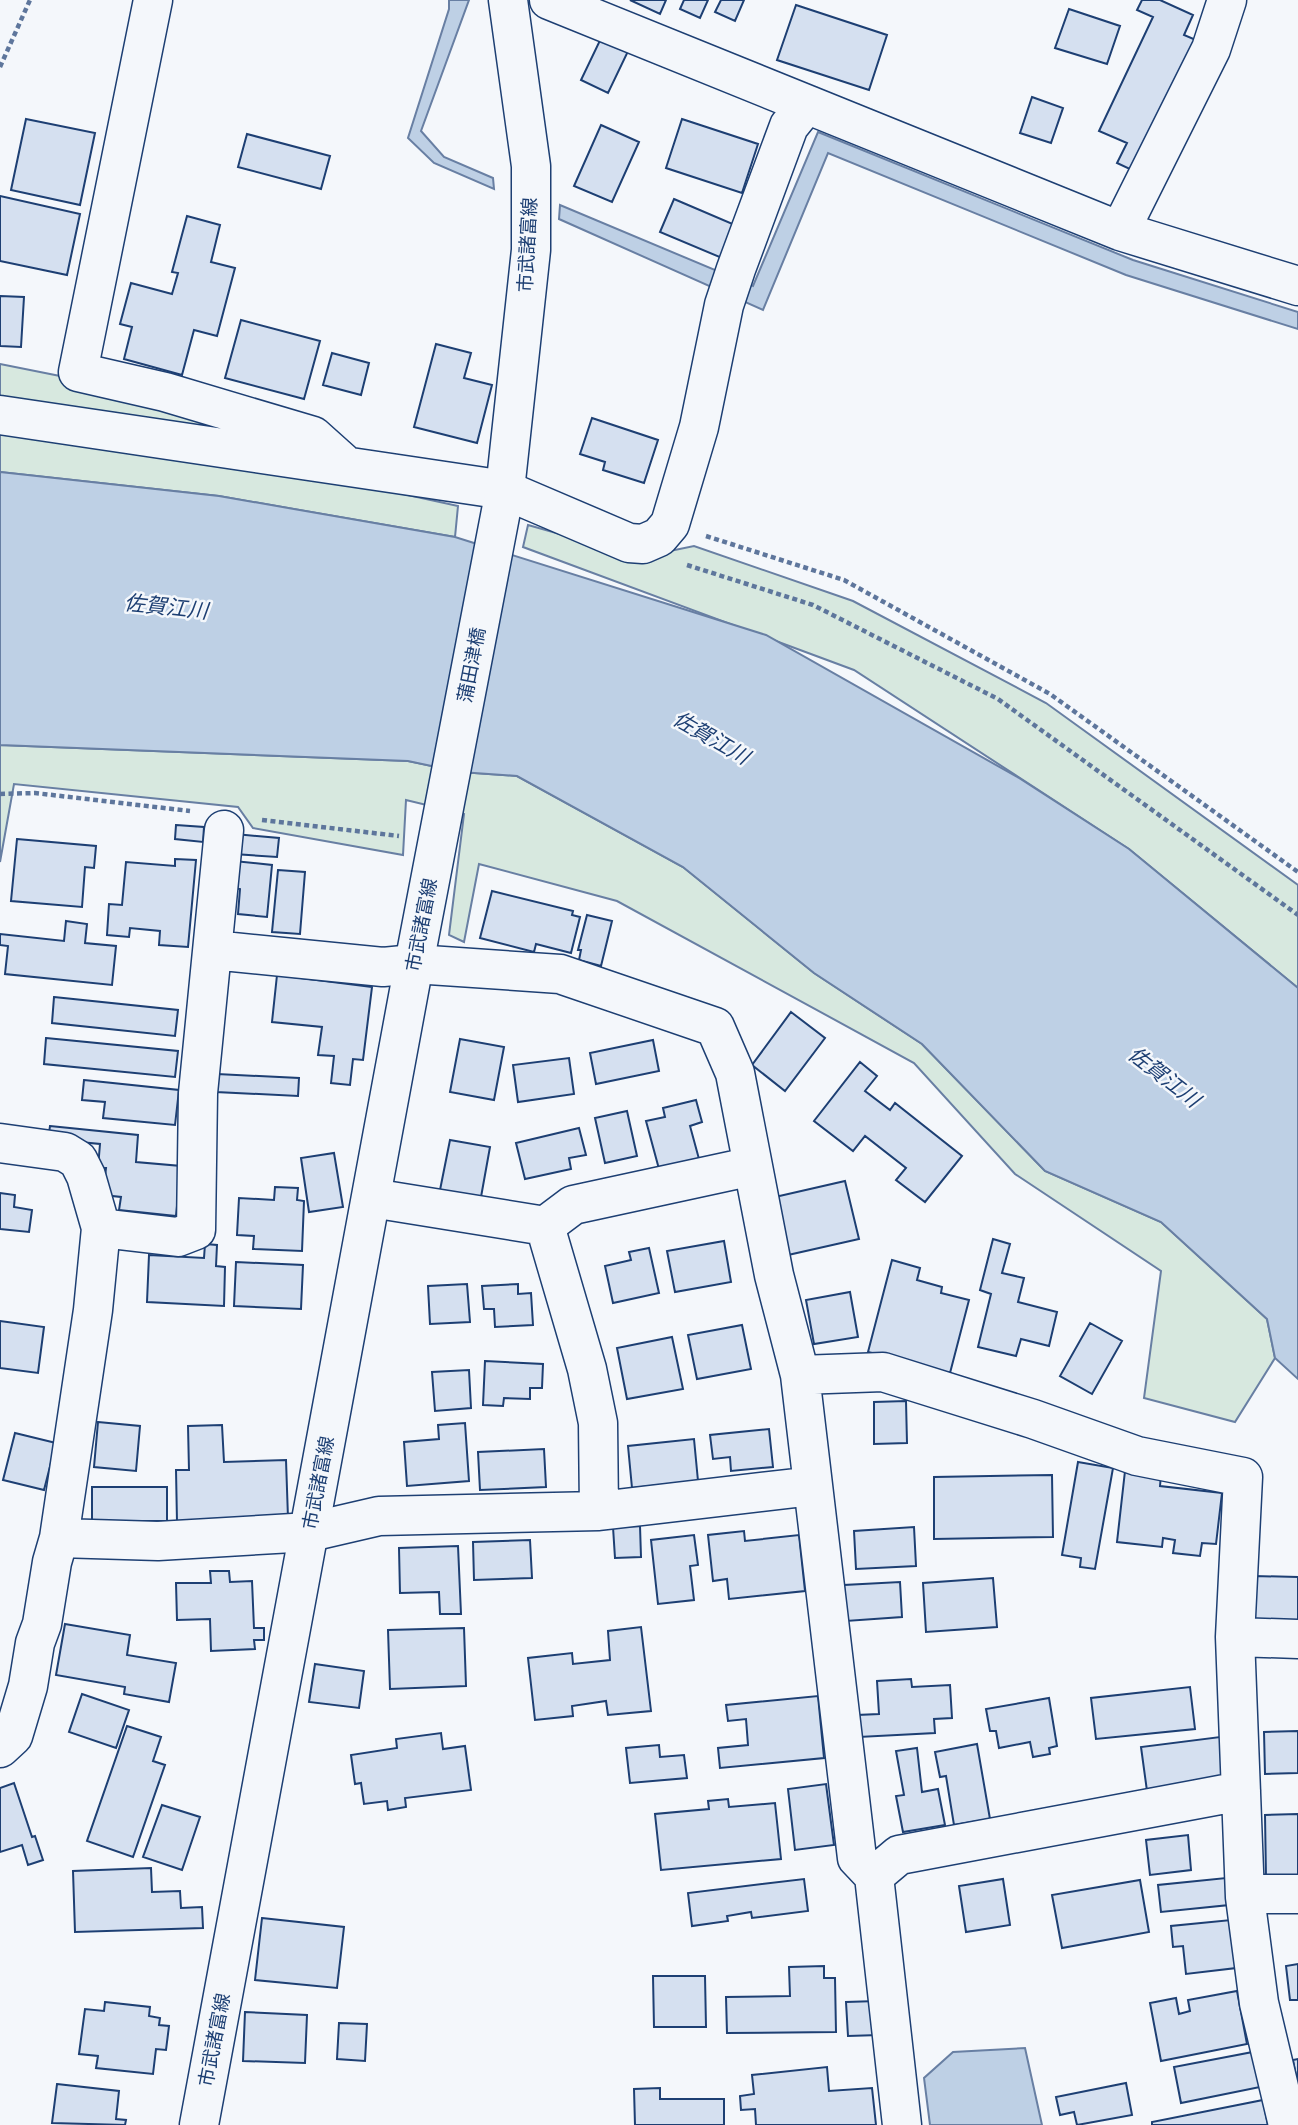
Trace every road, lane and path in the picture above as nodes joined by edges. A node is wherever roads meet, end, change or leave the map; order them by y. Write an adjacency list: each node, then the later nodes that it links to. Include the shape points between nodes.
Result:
1 (30, 0): 6 (path)
2 (153, 0): 11 (street, via 78,372 165,392 313,436)
3 (508, 0): 12 (street, 市武諸富線, via 531,166 531,238)
4 (549, 0): 7 (street)
5 (1227, 0): 8 (street, via 1211,49)
6 (0, 67)
7 (806, 105): 8 (street); 13 (street, via 789,126 736,269 699,427)
8 (1120, 232): 9 (street)
9 (1298, 286)
10 (0, 415): 11 (street)
11 (347, 466): 12 (street)
12 (505, 490): 13 (street, via 629,542); 15 (street, 蒲田津橋)
13 (656, 534): 16 (path, via 844,580 1050,694); 17 (path, via 664,558 813,605 998,699)
14 (224, 830): 18 (street)
15 (438, 841): 19 (street, 市武諸富線)
16 (1298, 872)
17 (1298, 915)
18 (213, 950): 19 (street, via 383,967); 24 (street, via 198,1093 196,1230 178,1237)
19 (414, 964): 21 (street, via 561,974 715,1027 735,1073); 22 (street, 市武諸富線)
20 (0, 1143): 24 (street, via 65,1153 78,1160)
21 (753, 1166): 23 (street, via 573,1205); 25 (street)
22 (372, 1198): 23 (street); 28 (street, 市武諸富線)
23 (545, 1226): 27 (street, via 587,1368 598,1423)
24 (101, 1228): 29 (street)
25 (800, 1375): 26 (street); 30 (street, via 883,1372 1137,1456 1243,1477)
26 (813, 1486): 27 (street); 34 (street, via 857,1858)
27 (599, 1511): 28 (street, via 379,1516)
28 (310, 1531): 29 (street, via 158,1541); 35 (street, 市武諸富線)
29 (59, 1538): 32 (street, via 28,1686 13,1736)
30 (1235, 1637): 31 (street); 33 (street)
31 (1298, 1639)
32 (0, 1748)
33 (1241, 1791): 34 (street, via 899,1855); 37 (street, via 1245,1897 1259,2003)
34 (874, 1876): 36 (street)
35 (199, 2125)
36 (902, 2125)
37 (1288, 2125)

